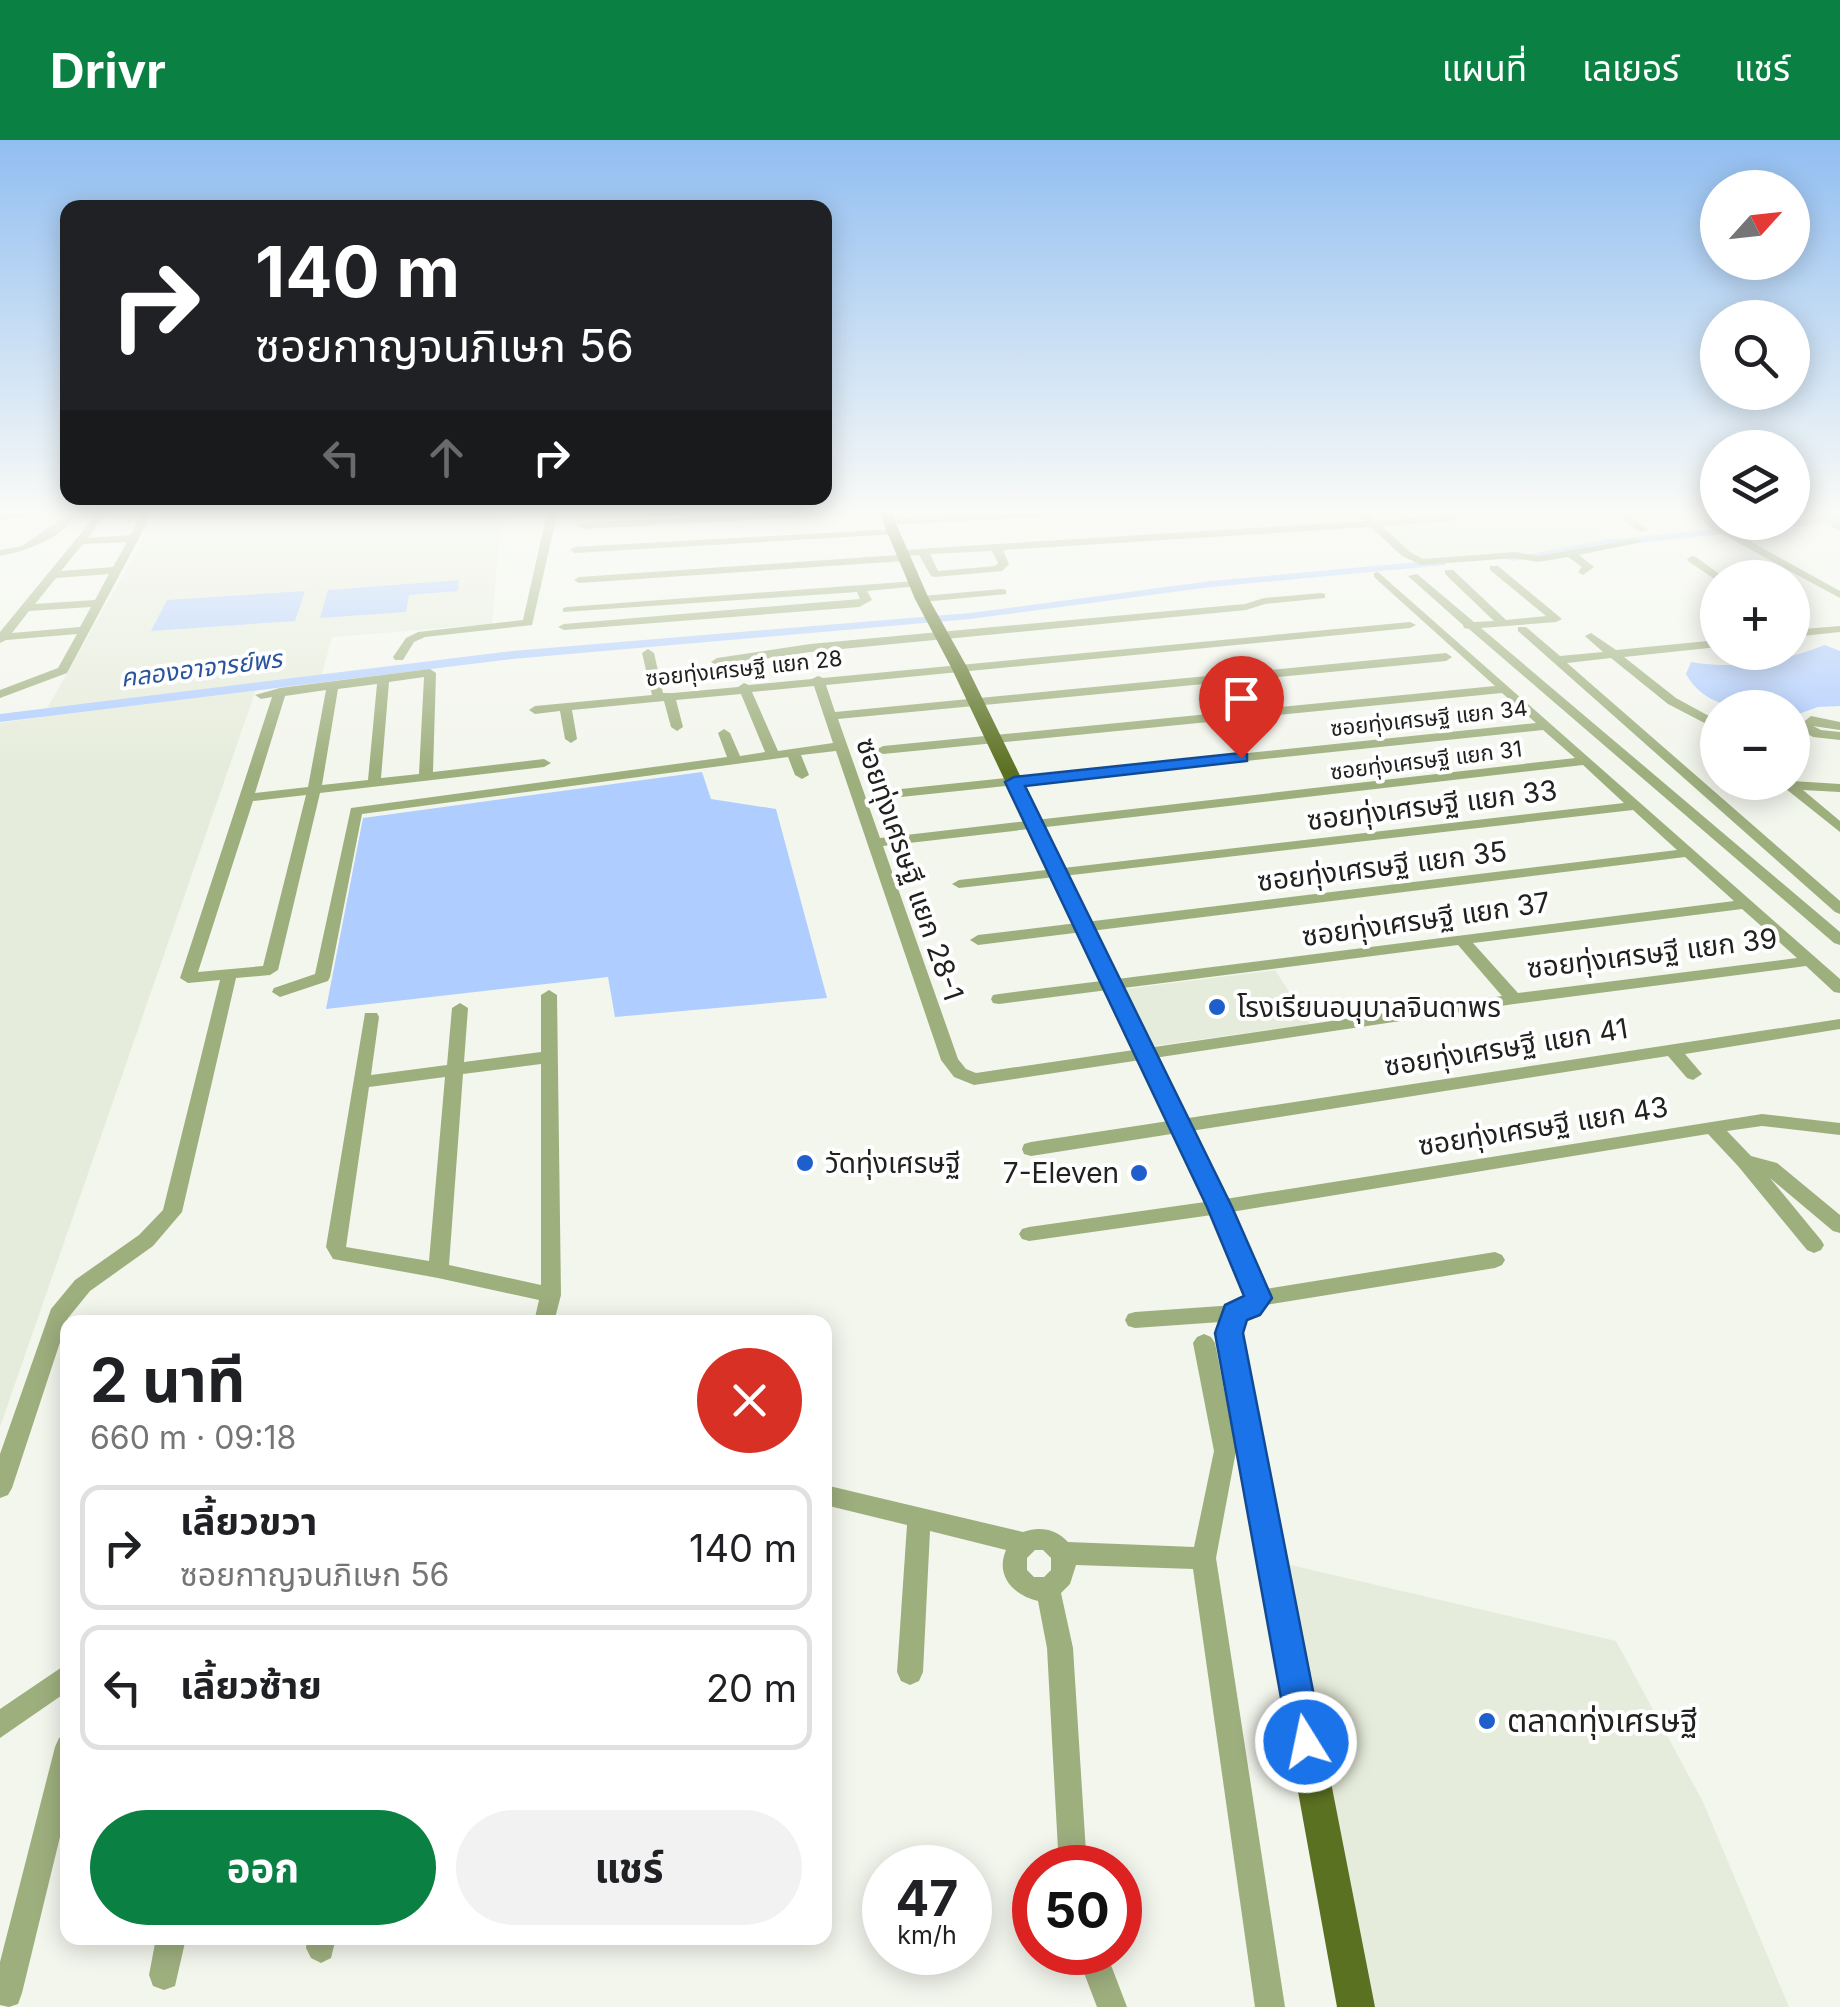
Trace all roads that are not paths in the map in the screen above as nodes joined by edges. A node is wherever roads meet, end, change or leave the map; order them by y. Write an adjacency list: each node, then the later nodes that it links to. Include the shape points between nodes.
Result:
1 (34, 597): 13 (street)
2 (533, 597): 33 (street, via 528,623 422,634)
3 (731, 597): 14 (street)
4 (865, 597): 19 (street, via 859,604)
5 (934, 597): 12 (street)
6 (1306, 597): 16 (street)
7 (1402, 597): 45 (street)
8 (1436, 597): 18 (street)
9 (1476, 597): 15 (street)
10 (1529, 597): 15 (street, via 1556,619)
11 (102, 598): 13 (street); 23 (street)
12 (922, 598): 16 (main road)
13 (29, 603): 26 (street)
14 (566, 610)
15 (1504, 624): 18 (street)
16 (936, 625): 36 (street); 38 (main road)
17 (1410, 625): 38 (street, ซอยทุ่งเศรษฐี แยก 28)
18 (1468, 626): 27 (street)
19 (564, 627)
20 (1840, 629): 22 (street)
21 (1676, 633): 29 (street)
22 (1810, 633)
23 (81, 636): 26 (street); 48 (street, via 63,670)
24 (1591, 636): 32 (street)
25 (1640, 637): 30 (street)
26 (1, 641)
27 (1488, 642): 35 (street, via 1526,633); 37 (street)
28 (1700, 645): 29 (street)
29 (1693, 646): 30 (street)
30 (1658, 650): 32 (street)
31 (648, 653): 50 (street)
32 (1615, 654): 35 (street); 53 (street)
33 (399, 657)
34 (1446, 657): 51 (street)
35 (1557, 661): 37 (street); 75 (street)
36 (717, 662)
37 (1516, 666): 46 (street)
38 (959, 667): 40 (street, ซอยทุ่งเศรษฐี แยก 28); 51 (main road)
39 (383, 679): 41 (street); 74 (street, via 430,673); 78 (street)
40 (818, 680): 43 (street, ซอยทุ่งเศรษฐี แยก 28); 56 (street, ซอยทุ่งเศรษฐี แยก 28-1)
41 (333, 685): 47 (street); 81 (street)
42 (1585, 686): 46 (street)
43 (744, 688): 50 (street, ซอยทุ่งเศรษฐี แยก 28); 69 (street)
44 (1632, 688): 53 (street)
45 (1502, 689): 60 (street); 65 (street)
46 (1546, 690): 57 (street)
47 (280, 692): 49 (street); 83 (street)
48 (0, 694)
49 (261, 695)
50 (663, 696): 52 (street, ซอยทุ่งเศรษฐี แยก 28); 61 (street)
51 (975, 701): 56 (street); 65 (main road)
52 (565, 707): 54 (street, ซอยทุ่งเศรษฐี แยก 28); 64 (street)
53 (1673, 708): 58 (street)
54 (535, 710)
55 (1615, 713): 57 (street)
56 (831, 716): 66 (street, ซอยทุ่งเศรษฐี แยก 28-1)
57 (1580, 718): 97 (street)
58 (1700, 719)
59 (1810, 721): 62 (street)
60 (1544, 726): 71 (street); 77 (street, ซอยทุ่งเศรษฐี แยก 34)
61 (677, 727)
62 (1840, 728)
63 (724, 733): 70 (street)
64 (571, 739)
65 (994, 739): 67 (street); 77 (main road)
66 (841, 746): 68 (street); 88 (street, ซอยทุ่งเศรษฐี แยก 28-1)
67 (882, 750)
68 (793, 752): 69 (street); 73 (street)
69 (773, 755): 70 (street)
70 (734, 760): 102 (street, via 356,811 322,977)
71 (1584, 761): 85 (street); 86 (street, ซอยทุ่งเศรษฐี แยก 31)
72 (544, 763): 74 (street)
73 (802, 775)
74 (426, 777): 78 (street)
75 (1692, 779): 76 (street); 93 (street)
76 (1700, 780)
77 (1014, 782): 82 (street, ซอยทุ่งเศรษฐี แยก 34); 86 (main road)
78 (374, 783): 81 (street)
79 (1810, 788): 80 (street)
80 (1840, 788)
81 (314, 790): 83 (street); 99 (street, via 270,970)
82 (901, 793)
83 (248, 798): 99 (street, via 188,978)
84 (1806, 800): 87 (street)
85 (1632, 806): 89 (street); 90 (street, ซอยทุ่งเศรษฐี แยก 33)
86 (1035, 826): 88 (street, ซอยทุ่งเศรษฐี แยก 31); 90 (main road)
87 (1840, 828)
88 (875, 843): 113 (street, ซอยทุ่งเศรษฐี แยก 28-1)
89 (1686, 853): 92 (street); 94 (street, ซอยทุ่งเศรษฐี แยก 35)
90 (1059, 875): 91 (street, ซอยทุ่งเศรษฐี แยก 33); 94 (main road)
91 (959, 884)
92 (1745, 904): 95 (street, ซอยทุ่งเศรษฐี แยก 37); 98 (street)
93 (1840, 909)
94 (1085, 929): 96 (street, ซอยทุ่งเศรษฐี แยก 35); 100 (main road)
95 (1461, 939): 100 (street, ซอยทุ่งเศรษฐี แยก 37); 104 (street)
96 (978, 940)
97 (1840, 940)
98 (1810, 961): 101 (street); 104 (street, ซอยทุ่งเศรษฐี แยก 39)
99 (230, 974): 132 (street, via 172,1212 153,1236 68,1298)
100 (1113, 987): 105 (street, ซอยทุ่งเศรษฐี แยก 37); 110 (main road)
101 (1840, 988)
102 (280, 992)
103 (549, 996): 111 (street)
104 (1514, 998): 110 (street, ซอยทุ่งเศรษฐี แยก 39)
105 (1000, 999)
106 (460, 1008): 112 (street)
107 (371, 1017): 115 (street)
108 (1840, 1024): 109 (street, ซอยทุ่งเศรษฐี แยก 41)
109 (1671, 1050): 114 (street); 116 (street, ซอยทุ่งเศรษฐี แยก 41)
110 (1144, 1052): 113 (street, ซอยทุ่งเศรษฐี แยก 39, via 974,1079); 116 (main road)
111 (550, 1057): 112 (street); 127 (street)
112 (455, 1070): 115 (street); 126 (street)
113 (960, 1073)
114 (1693, 1074)
115 (361, 1082): 126 (street, via 336,1247 350,1257)
116 (1180, 1126): 119 (street, ซอยทุ่งเศรษฐี แยก 41); 121 (main road)
117 (1712, 1127): 118 (street, ซอยทุ่งเศรษฐี แยก 43, via 1762,1120); 120 (street); 121 (street, ซอยทุ่งเศรษฐี แยก 43)
118 (1840, 1129)
119 (1032, 1149)
120 (1745, 1161): 122 (street, via 1770,1168); 124 (street)
121 (1219, 1207): 123 (street, ซอยทุ่งเศรษฐี แยก 43); 128 (main road)
122 (1840, 1226)
123 (1028, 1234)
124 (1814, 1245)
125 (1495, 1260): 128 (street)
126 (438, 1270): 127 (street)
127 (550, 1296): 129 (street)
128 (1247, 1306): 130 (street); 150 (main road, via 1229,1333)
129 (546, 1315)
130 (1134, 1320)
131 (1204, 1343): 137 (street, via 1224,1452)
132 (0, 1488)
133 (832, 1497): 134 (street)
134 (919, 1516): 135 (street); 139 (street)
135 (1023, 1543): 136 (street, via 1048,1542); 138 (street, via 1014,1552 1013,1569 1027,1585)
136 (1062, 1553): 137 (street); 138 (street, via 1062,1577)
137 (1204, 1558): 149 (street)
138 (1048, 1587): 143 (street, via 1060,1648)
139 (910, 1672)
140 (60, 1681): 141 (street)
141 (0, 1724)
142 (60, 1815): 147 (street)
143 (1072, 1845)
144 (170, 1945): 145 (street)
145 (164, 1975)
146 (1100, 1975): 148 (street)
147 (6, 1994)
148 (1112, 2007)
149 (1270, 2007)
150 (1356, 2007)

